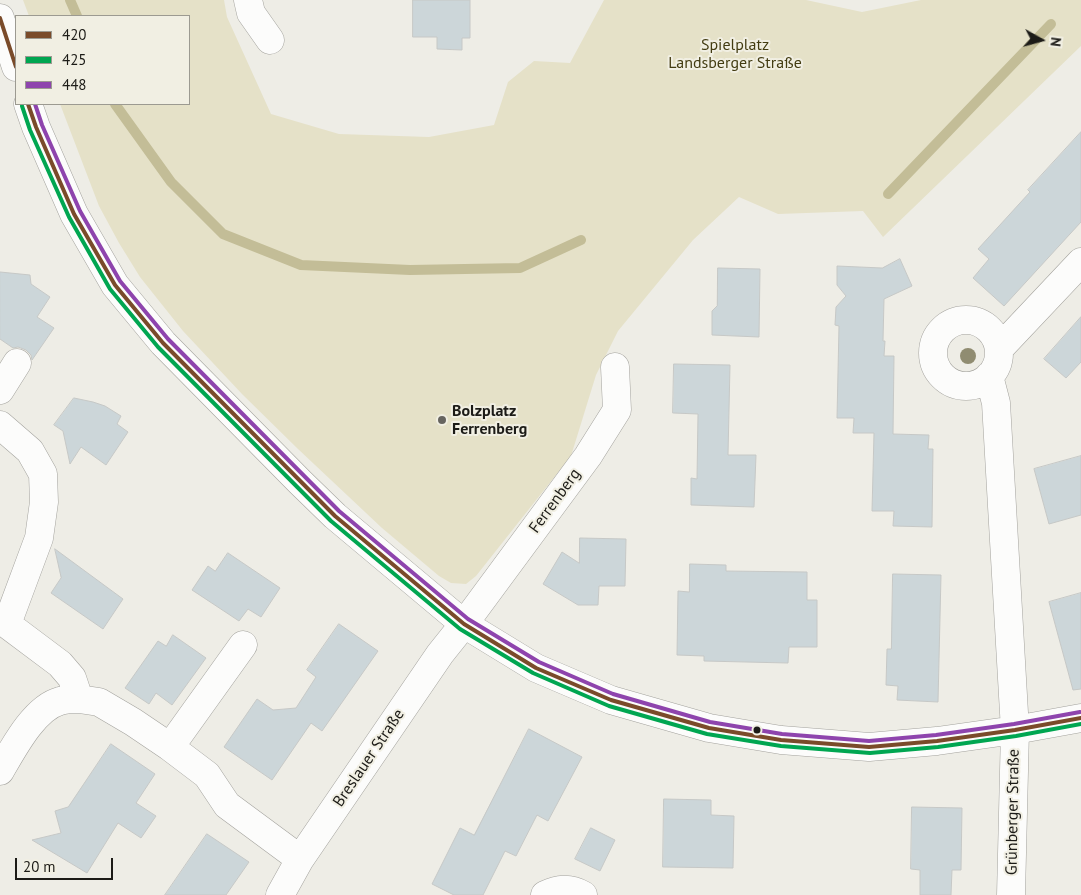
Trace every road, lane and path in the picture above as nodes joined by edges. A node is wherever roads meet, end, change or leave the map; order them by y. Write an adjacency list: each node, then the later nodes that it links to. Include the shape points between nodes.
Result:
1 (248, 0): 3 (street, via 251,13)
2 (0, 18): 4 (street)
3 (270, 40)
4 (15, 64)
5 (28, 105): 14 (street, via 74,214 115,284 163,343 335,516)
6 (1081, 262): 7 (street)
7 (999, 349): 10 (street, via 995,368); 10 (street, via 989,329 968,320 946,327 934,344 936,366 950,382 971,386)
8 (18, 363): 11 (street)
9 (615, 367): 14 (street, Ferrenberg, via 617,410 588,456)
10 (989, 376): 18 (street, Grünberger Straße, via 996,403)
11 (0, 390)
12 (0, 425): 13 (street, via 30,451 43,474 44,502 39,538)
13 (4, 622): 16 (street, via 60,664 72,678)
14 (464, 624): 18 (street, via 536,668 611,700 709,728 781,740 869,747); 21 (street, Breslauer Straße, via 440,654)
15 (243, 645): 19 (street)
16 (79, 699): 19 (street, via 99,702); 20 (street, via 59,701 40,712)
17 (1081, 718): 18 (street)
18 (1014, 730): 25 (street, Grünberger Straße)
19 (170, 747): 21 (street, via 207,775 227,805)
20 (0, 771)
21 (300, 859): 22 (street, Breslauer Straße)
22 (280, 895)
23 (545, 895): 24 (street, via 566,889)
24 (582, 895)
25 (1011, 895)

